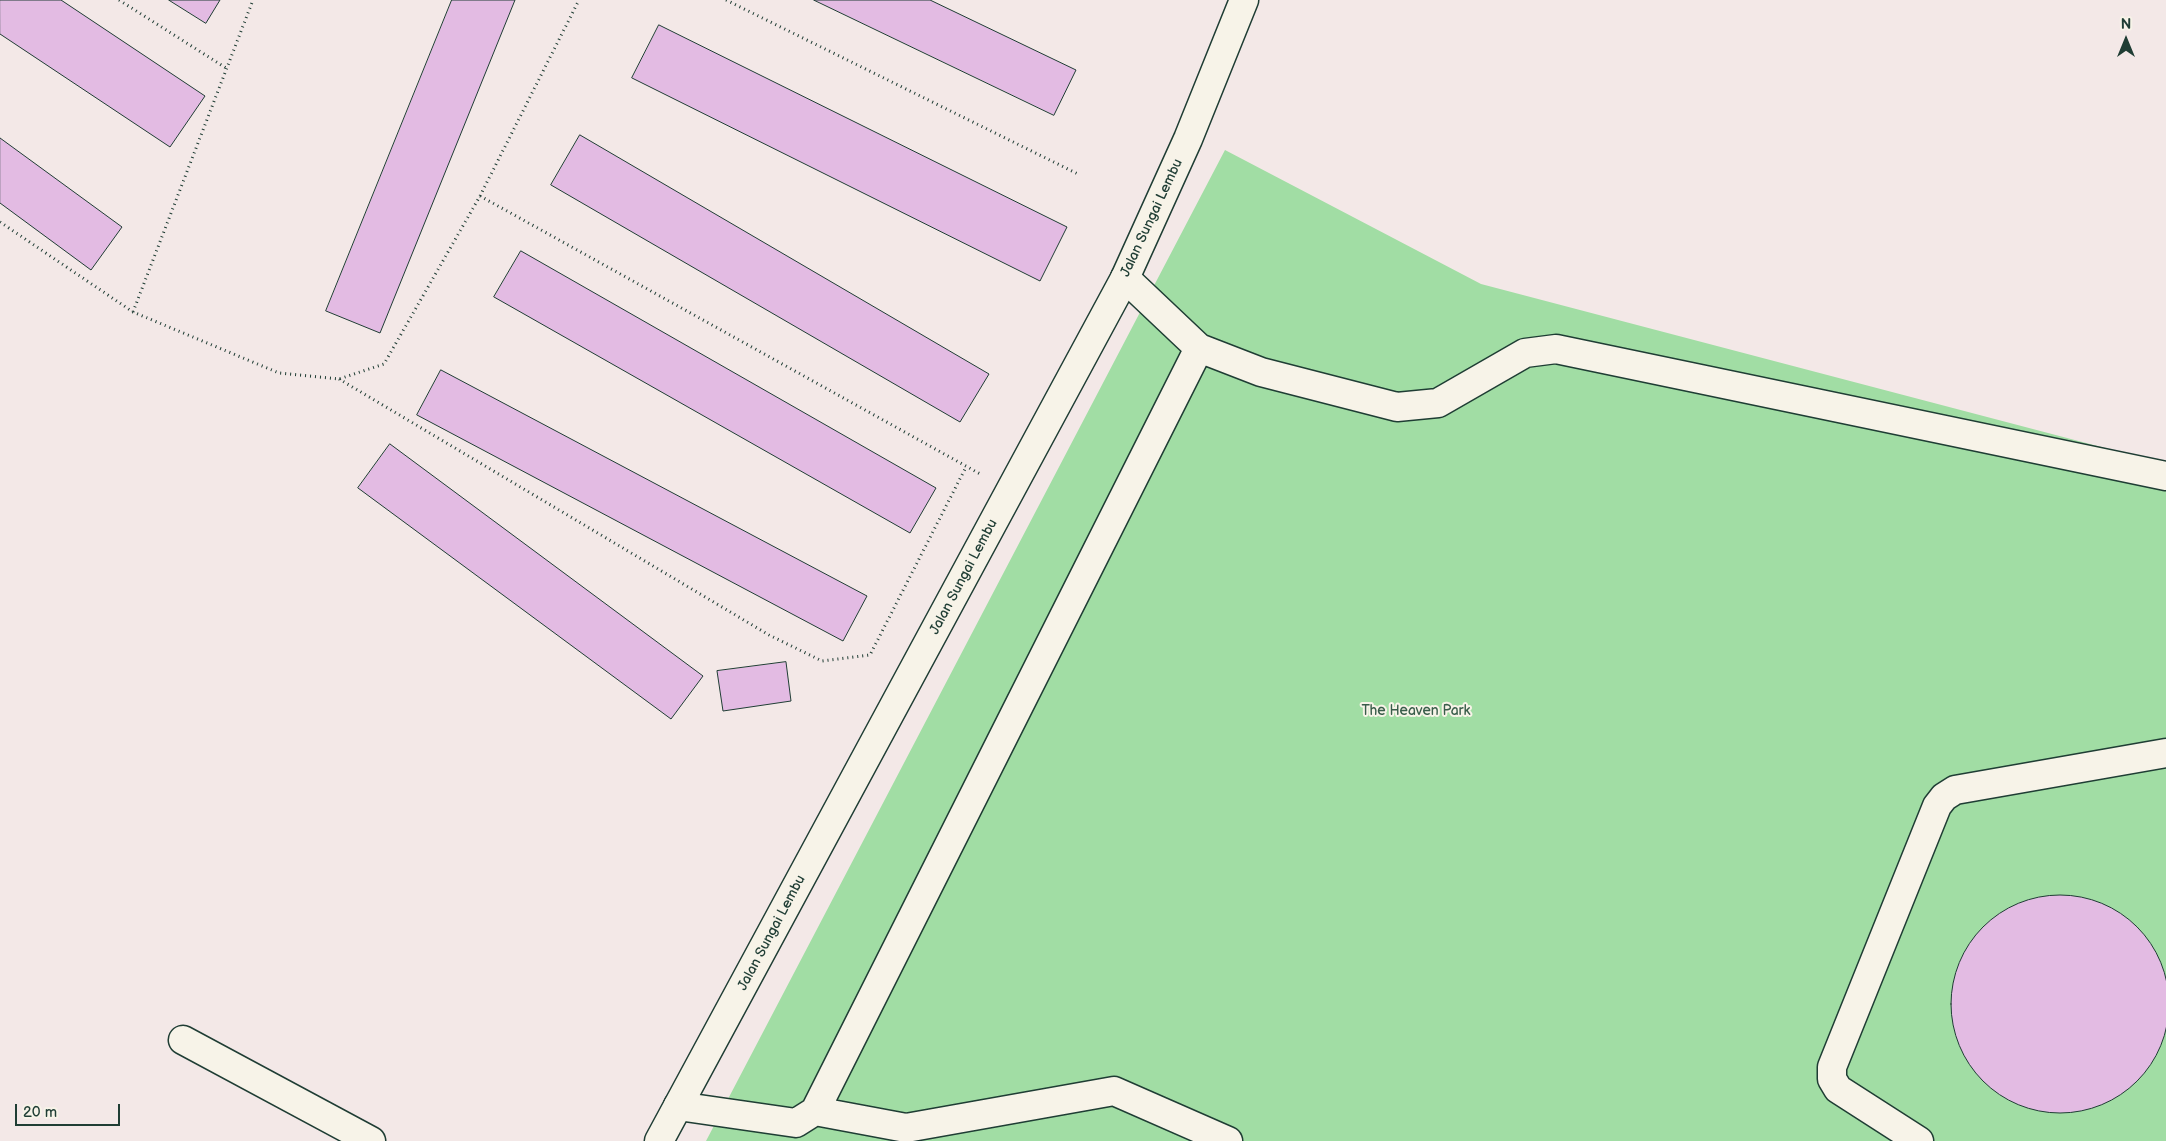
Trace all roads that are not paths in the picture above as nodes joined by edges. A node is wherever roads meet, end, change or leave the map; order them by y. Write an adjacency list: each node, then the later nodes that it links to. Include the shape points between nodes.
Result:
1 (1244, 0): 2 (main road, Jalan Sungai Lembu, via 1188,139)
2 (1125, 278): 3 (main road); 7 (main road, Jalan Sungai Lembu)
3 (1199, 348): 4 (main road, via 1262,372 1397,407 1438,403 1525,353 1556,349); 8 (main road)
4 (2166, 476)
5 (2166, 753): 12 (main road, via 1955,790 1937,806 1832,1067 1832,1079 1838,1089)
6 (183, 1040): 9 (main road)
7 (678, 1106): 8 (main road, via 796,1123); 10 (main road, Jalan Sungai Lembu)
8 (815, 1110): 11 (main road, via 906,1128 1114,1091)
9 (371, 1141)
10 (659, 1141)
11 (1228, 1141)
12 (1919, 1141)

